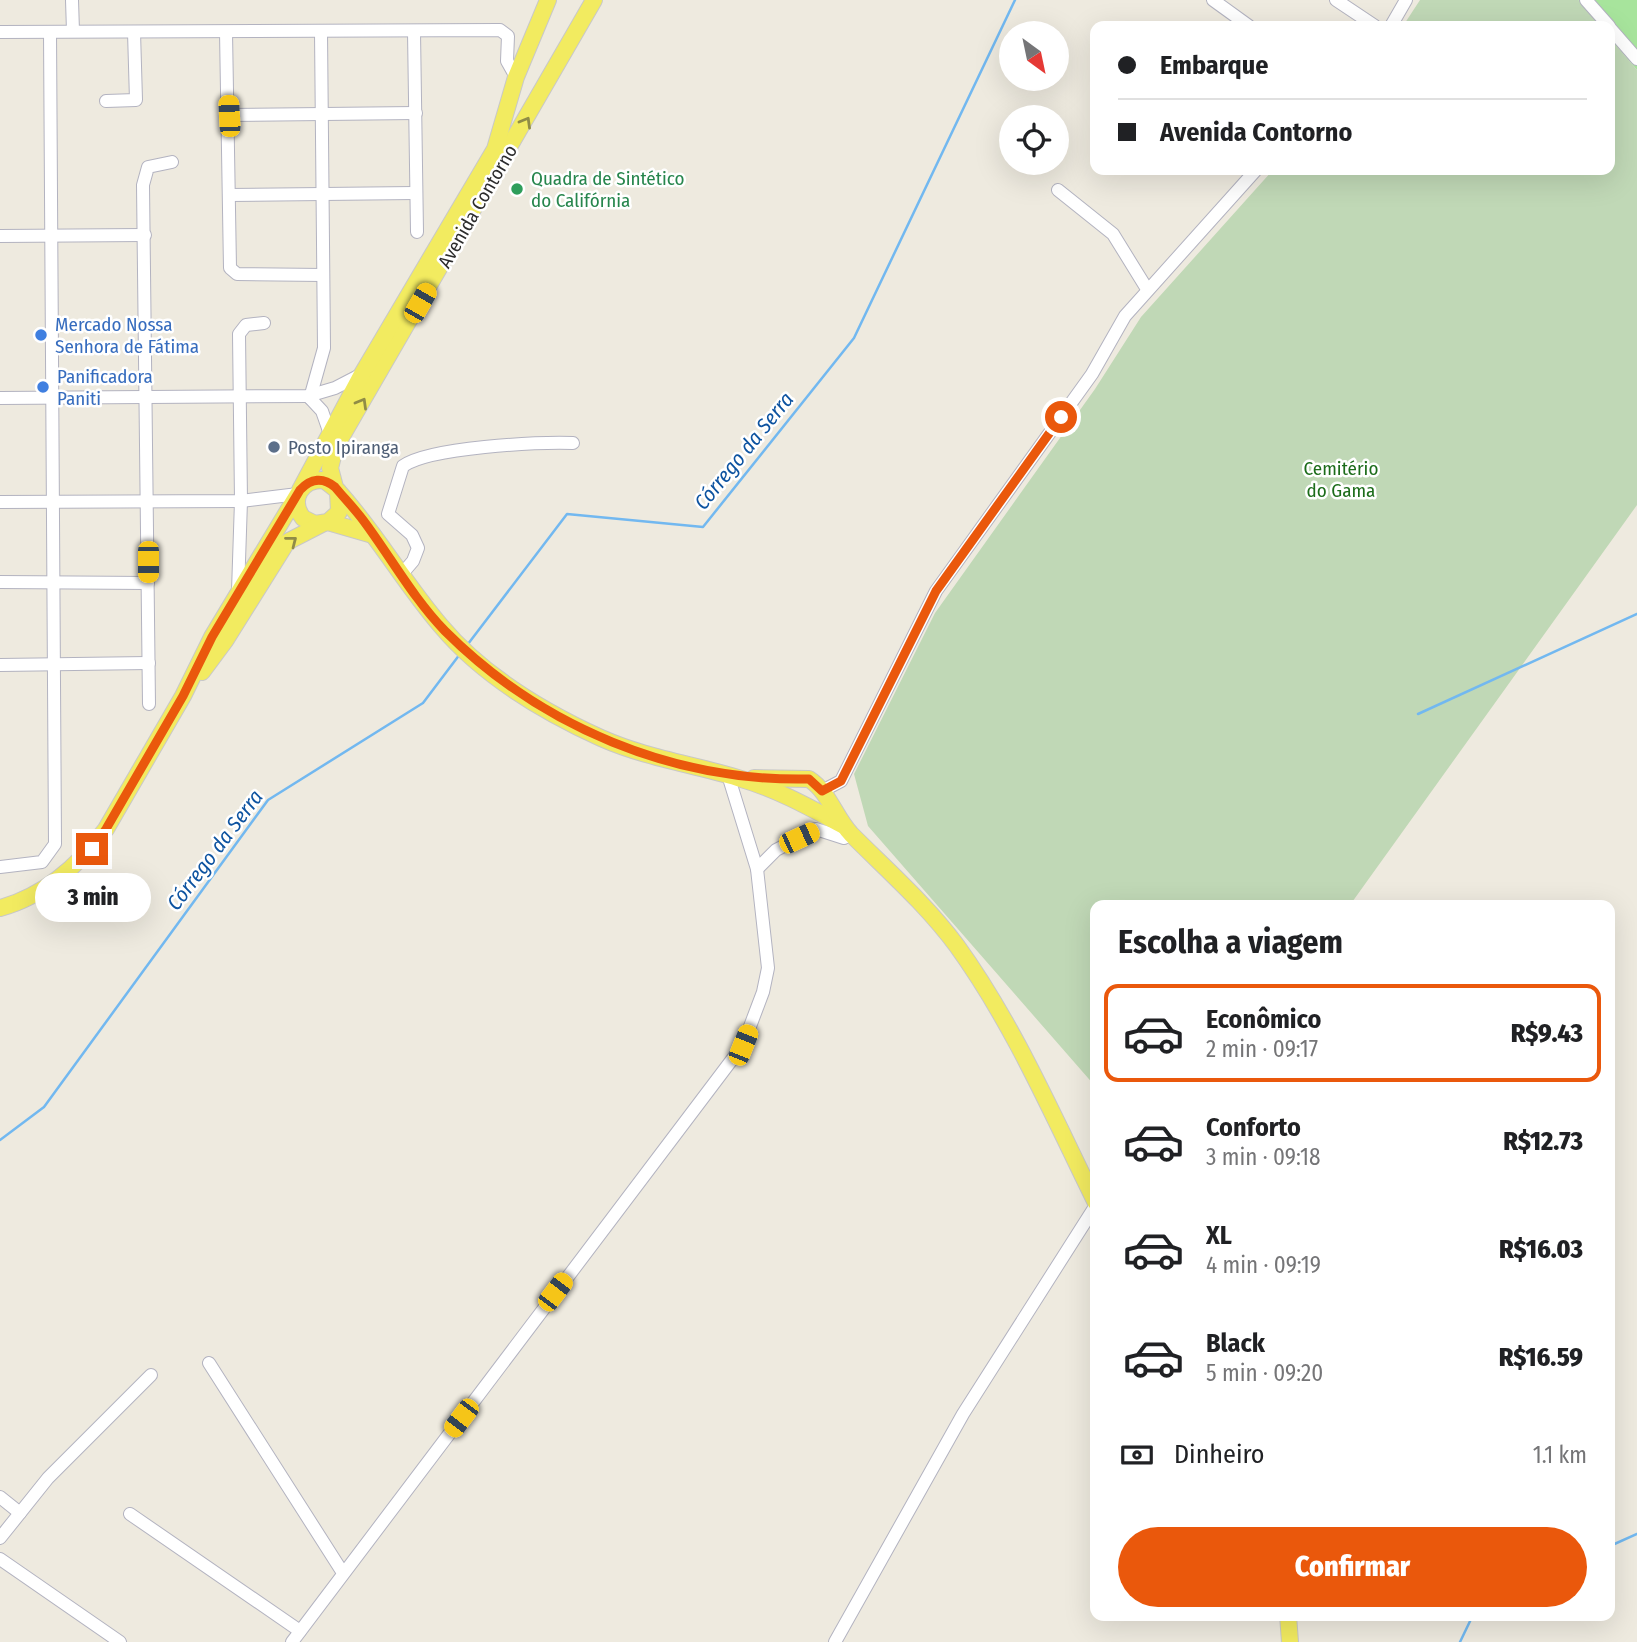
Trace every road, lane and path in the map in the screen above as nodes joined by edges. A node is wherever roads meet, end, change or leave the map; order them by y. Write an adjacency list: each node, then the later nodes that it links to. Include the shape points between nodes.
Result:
1 (72, 0): 14 (street)
2 (548, 0): 21 (main road, Avenida Contorno)
3 (593, 0): 22 (main road, Avenida Contorno)
4 (1213, 0): 8 (street)
5 (1336, 0): 9 (street)
6 (1406, 0): 10 (street)
7 (1586, 0): 11 (street)
8 (1242, 21)
9 (1368, 21)
10 (1394, 21)
11 (1604, 21)
12 (0, 32): 13 (street)
13 (50, 32): 14 (street); 34 (street)
14 (73, 32): 15 (street)
15 (134, 32): 16 (street); 23 (street, via 136,100)
16 (226, 32): 17 (street); 26 (street)
17 (321, 32): 18 (street); 25 (street)
18 (414, 32): 21 (street, via 505,32 507,61); 24 (street)
19 (1615, 34): 20 (street)
20 (1637, 59)
21 (516, 78): 22 (main road, via 531,90); 40 (main road, Avenida Contorno, via 495,149)
22 (548, 83): 48 (main road, Avenida Contorno, one-way to 22, via 330,468 335,448)
23 (106, 101)
24 (416, 113): 25 (street); 31 (street)
25 (323, 114): 26 (street); 30 (street)
26 (229, 116): 32 (street)
27 (172, 162): 35 (street, via 148,166 144,173)
28 (1251, 175): 38 (street)
29 (1058, 190): 38 (street, via 1113,234)
30 (323, 193): 31 (street); 32 (street); 37 (street)
31 (415, 193): 33 (street)
32 (229, 195): 37 (street, via 228,253 233,273)
33 (416, 232)
34 (51, 235): 35 (street); 36 (street); 43 (street)
35 (145, 235): 41 (street)
36 (0, 236)
37 (323, 275): 44 (street, via 324,355)
38 (1147, 289): 68 (street, via 1125,316 1092,374 936,591 841,781)
39 (264, 323): 42 (street, via 247,325 239,334)
40 (362, 374): 44 (street); 46 (main road, Avenida Contorno)
41 (147, 396): 42 (street); 43 (street); 50 (street)
42 (240, 396): 44 (street); 52 (street)
43 (53, 397): 45 (street); 51 (street)
44 (309, 397): 46 (street, via 322,411)
45 (0, 398)
46 (329, 431): 49 (main road, Avenida Contorno)
47 (573, 443): 56 (street, via 457,452 403,466 388,514 412,535 418,548)
48 (337, 489): 49 (main road, via 317,480); 54 (main road, via 339,512); 55 (main road)
49 (299, 492): 52 (street); 54 (main road, via 297,507 303,518); 60 (main road, Avenida Contorno)
50 (148, 499): 51 (street); 52 (street); 59 (street)
51 (55, 500): 53 (street); 58 (street)
52 (241, 501): 60 (street)
53 (0, 502)
54 (325, 523): 55 (main road); 64 (main road, Avenida Contorno, one-way to 54, via 225,641 287,542)
55 (373, 535): 56 (main road)
56 (401, 575): 66 (main road, via 442,628 536,704 601,738 653,758)
57 (0, 582): 58 (street)
58 (55, 582): 59 (street); 63 (street)
59 (148, 583): 61 (street)
60 (238, 594): 64 (main road, Avenida Contorno)
61 (149, 663): 63 (street); 65 (street)
62 (0, 665): 63 (street)
63 (55, 666): 71 (street, via 55,844 42,862)
64 (183, 696): 73 (main road, Avenida Contorno, via 92,849 61,878)
65 (149, 704)
66 (733, 776): 67 (main road); 69 (main road); 72 (street)
67 (801, 779): 68 (main road, via 809,779); 69 (main road, via 792,785)
68 (822, 791): 69 (main road, via 815,801); 70 (main road)
69 (799, 801): 70 (main road)
70 (848, 830): 72 (street, via 838,837 816,830 776,850); 74 (main road, via 956,944 1027,1060)
71 (0, 867)
72 (757, 869): 83 (street, via 768,968 743,1045)
73 (0, 908)
74 (1090, 1191)
75 (1090, 1213): 87 (street, via 963,1414)
76 (209, 1363): 83 (street)
77 (151, 1375): 79 (street, via 48,1478)
78 (0, 1497): 79 (street)
79 (20, 1513): 81 (street)
80 (130, 1514): 85 (street)
81 (0, 1538)
82 (0, 1559): 86 (street)
83 (343, 1573): 85 (street)
84 (1288, 1621): 88 (main road)
85 (296, 1637)
86 (120, 1642)
87 (835, 1642)
88 (1290, 1642)

